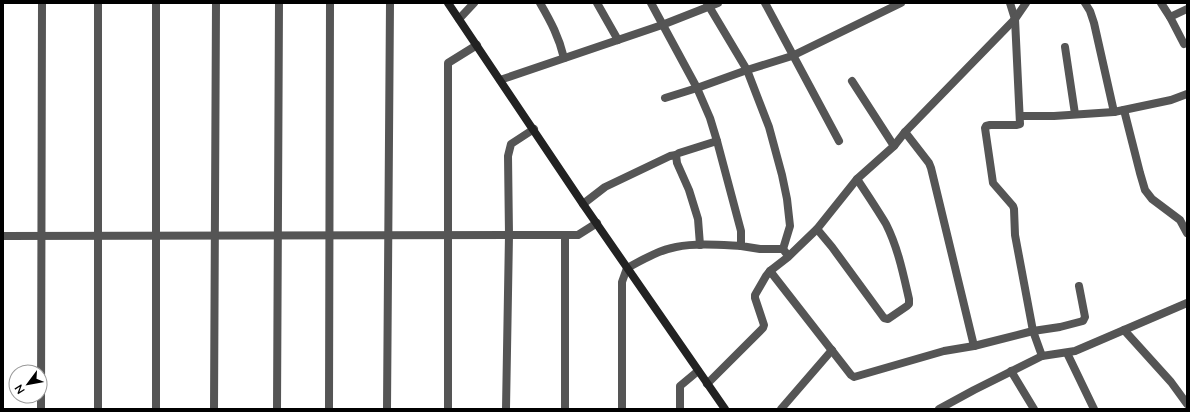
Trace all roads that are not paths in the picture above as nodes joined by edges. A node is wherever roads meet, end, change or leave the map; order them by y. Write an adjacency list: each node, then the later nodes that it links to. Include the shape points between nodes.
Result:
1 (42, 3): 60 (street)
2 (98, 3): 61 (street)
3 (156, 3): 62 (street)
4 (216, 3): 63 (street)
5 (279, 3): 53 (street)
6 (330, 3): 54 (street)
7 (390, 3): 55 (street)
8 (448, 3): 23 (street)
9 (474, 3): 23 (street)
10 (540, 3): 31 (street, via 554,26)
11 (597, 3): 26 (street)
12 (651, 3): 25 (street)
13 (718, 3): 20 (street)
14 (765, 3): 30 (street)
15 (901, 3): 30 (street)
16 (1010, 3): 24 (street)
17 (1026, 3): 24 (street)
18 (1085, 3): 39 (street, via 1094,23)
19 (1161, 3): 22 (street)
20 (708, 5): 25 (street); 32 (street)
21 (1187, 9): 22 (street)
22 (1170, 17): 27 (street)
23 (459, 19): 28 (street)
24 (1015, 19): 41 (street); 43 (street)
25 (662, 25): 26 (street); 35 (street)
26 (618, 40): 31 (street)
27 (1184, 44)
28 (477, 45): 33 (street); 56 (street, via 448,64)
29 (1065, 47): 40 (street)
30 (792, 56): 32 (street); 45 (street)
31 (564, 58): 33 (street)
32 (747, 70): 35 (street); 66 (street, via 769,127 782,175 790,226)
33 (500, 80): 42 (street)
34 (852, 81): 46 (street)
35 (697, 88): 37 (street); 44 (street)
36 (1187, 94): 38 (street, via 1172,100)
37 (665, 98)
38 (1124, 110): 39 (street); 52 (street, via 1145,190 1152,199 1180,220)
39 (1114, 112): 40 (street)
40 (1075, 114): 41 (street)
41 (1020, 116): 73 (street, via 1020,124 990,125 985,128 993,183 1014,209 1015,235)
42 (534, 130): 49 (street); 57 (street, via 511,144 508,156)
43 (905, 132): 46 (street); 74 (street, via 931,168)
44 (717, 140): 47 (street); 65 (street, via 741,231)
45 (839, 141)
46 (894, 146): 48 (street)
47 (676, 155): 49 (street, via 605,187); 64 (street, via 698,220)
48 (857, 179): 51 (street); 51 (street, via 885,223 892,239 903,269 908,306 888,319 882,317)
49 (583, 204): 50 (street)
50 (597, 224): 58 (street, via 578,235); 68 (street)
51 (817, 229): 67 (street)
52 (1187, 233)
53 (278, 235): 54 (street); 63 (street); 86 (street)
54 (329, 235): 55 (street); 87 (street)
55 (388, 235): 56 (street); 88 (street)
56 (448, 235): 57 (street); 89 (street)
57 (509, 235): 58 (street); 90 (street)
58 (565, 235): 91 (street)
59 (3, 236): 60 (street)
60 (41, 236): 61 (street); 82 (street)
61 (98, 236): 62 (street); 83 (street)
62 (156, 236): 63 (street); 84 (street)
63 (215, 236): 85 (street)
64 (700, 245): 65 (street); 68 (street, via 676,247)
65 (741, 246): 66 (street)
66 (783, 249): 67 (street)
67 (788, 257): 69 (street)
68 (627, 268): 78 (street); 92 (street, via 622,282)
69 (770, 271): 75 (street); 80 (street, via 755,295 763,328)
70 (1079, 286): 73 (street, via 1085,317 1083,321)
71 (1187, 303): 72 (street)
72 (1124, 330): 76 (street); 81 (street, via 1171,382)
73 (1033, 331): 74 (street); 77 (street)
74 (974, 346): 75 (street, via 944,351 854,377)
75 (832, 350): 95 (street)
76 (1067, 353): 77 (street); 98 (street)
77 (1042, 356): 79 (street)
78 (698, 371): 80 (street); 93 (street, via 680,386)
79 (1011, 371): 96 (street); 97 (street)
80 (707, 384): 94 (street)
81 (1187, 404)
82 (41, 409)
83 (98, 409)
84 (156, 409)
85 (214, 409)
86 (277, 409)
87 (329, 409)
88 (387, 409)
89 (448, 409)
90 (506, 409)
91 (565, 409)
92 (622, 409)
93 (680, 409)
94 (725, 409)
95 (781, 409)
96 (939, 409)
97 (1034, 409)
98 (1094, 409)

